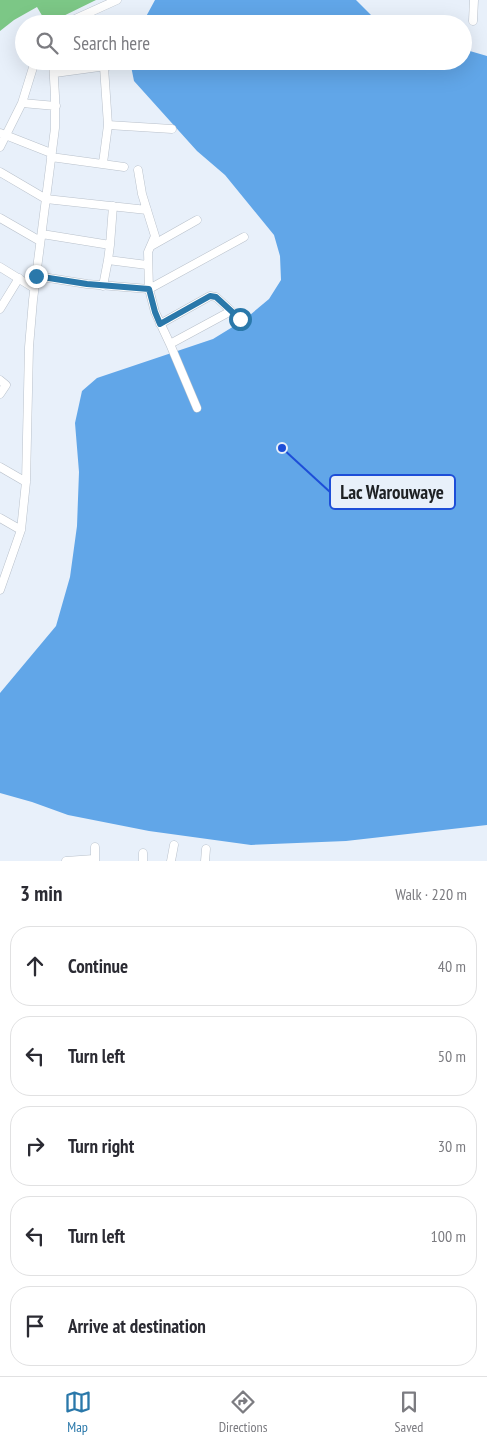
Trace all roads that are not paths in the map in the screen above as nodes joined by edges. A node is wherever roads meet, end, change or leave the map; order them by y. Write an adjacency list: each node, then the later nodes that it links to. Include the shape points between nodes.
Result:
1 (118, 0): 3 (street)
2 (474, 0): 4 (street)
3 (84, 15)
4 (473, 21)
5 (33, 70): 10 (street)
6 (54, 70): 9 (street)
7 (80, 70): 9 (street)
8 (104, 70): 12 (street)
9 (55, 73): 11 (street)
10 (22, 103): 11 (street); 14 (street)
11 (56, 106): 16 (street)
12 (108, 125): 13 (street); 17 (street)
13 (172, 129)
14 (3, 134): 15 (street); 16 (street)
15 (0, 147)
16 (51, 155): 17 (street); 21 (street)
17 (103, 163): 18 (street)
18 (124, 166)
19 (138, 170): 23 (street)
20 (0, 172): 21 (street)
21 (46, 199): 22 (street); 27 (street)
22 (113, 206): 23 (street); 28 (street)
23 (147, 210): 29 (street, via 155,236)
24 (0, 218): 27 (street)
25 (198, 220): 29 (street)
26 (244, 237): 37 (street)
27 (41, 238): 28 (street); 33 (street)
28 (110, 245): 30 (street)
29 (151, 246): 31 (street)
30 (108, 260): 31 (street); 35 (street)
31 (148, 265): 37 (street)
32 (0, 267): 34 (street)
33 (36, 276): 35 (street); 36 (street)
34 (19, 278): 36 (street); 38 (street)
35 (103, 286): 37 (street)
36 (34, 288): 47 (street, via 29,347)
37 (149, 289): 41 (street)
38 (0, 309)
39 (231, 311): 40 (street); 41 (street, via 216,297 210,296); 42 (street)
40 (240, 319)
41 (160, 324): 42 (street)
42 (170, 344): 45 (street)
43 (0, 380): 44 (street, via 6,385)
44 (0, 394)
45 (197, 408)
46 (0, 467): 47 (street)
47 (26, 482): 49 (street)
48 (0, 518): 49 (street)
49 (22, 530): 50 (street)
50 (3, 572): 51 (street)
51 (0, 590)
52 (174, 845): 57 (street)
53 (95, 848): 55 (street)
54 (206, 849): 58 (street)
55 (94, 860): 56 (street)
56 (66, 861)
57 (171, 861)
58 (205, 861)

